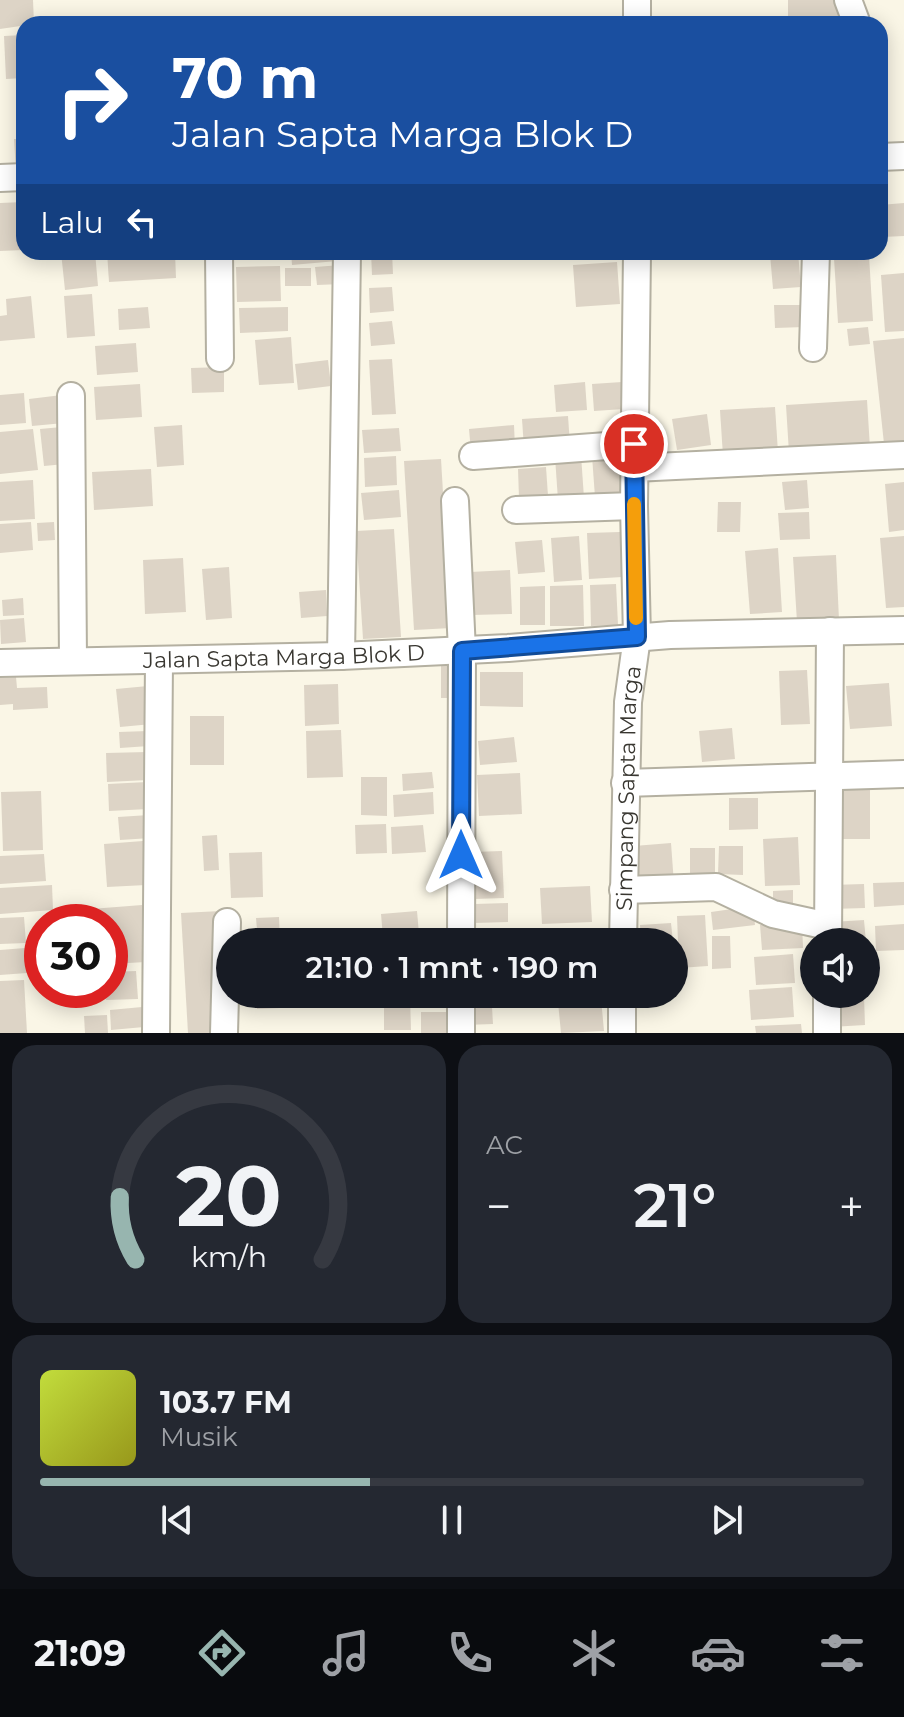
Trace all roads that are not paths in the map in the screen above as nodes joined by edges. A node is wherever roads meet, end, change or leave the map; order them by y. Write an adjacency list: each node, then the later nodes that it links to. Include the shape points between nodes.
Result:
1 (219, 260): 6 (street)
2 (347, 260): 18 (street)
3 (637, 260): 10 (street, Simpang Sapta Marga)
4 (816, 260): 5 (street)
5 (813, 348)
6 (220, 358)
7 (71, 396): 19 (street)
8 (904, 455): 10 (street)
9 (473, 456): 10 (street)
10 (634, 456): 12 (street, Simpang Sapta Marga)
11 (455, 501): 17 (street)
12 (634, 506): 13 (street); 16 (street, Simpang Sapta Marga)
13 (516, 510)
14 (904, 630): 15 (street, Jalan Sapta Marga Blok D)
15 (830, 631): 16 (street, Jalan Sapta Marga Blok D); 23 (street)
16 (637, 637): 17 (street, Jalan Sapta Marga Blok D); 24 (street, Simpang Sapta Marga)
17 (462, 651): 18 (street, Jalan Sapta Marga Blok D); 27 (street)
18 (341, 656): 20 (street, Jalan Sapta Marga Blok D)
19 (73, 660): 20 (street, Jalan Sapta Marga Blok D); 21 (street, Jalan Sapta Marga Blok D)
20 (159, 661): 34 (street)
21 (0, 663)
22 (904, 774): 23 (street)
23 (831, 778): 24 (street); 30 (street)
24 (625, 783): 25 (street, Simpang Sapta Marga)
25 (623, 890): 28 (street, Simpang Sapta Marga); 29 (street, via 716,887)
26 (227, 922): 35 (street)
27 (461, 928)
28 (623, 928)
29 (812, 928)
30 (828, 928)
31 (461, 1008): 36 (street)
32 (622, 1008): 37 (street)
33 (827, 1008): 38 (street)
34 (156, 1033)
35 (224, 1033)
36 (461, 1033)
37 (622, 1033)
38 (827, 1033)

